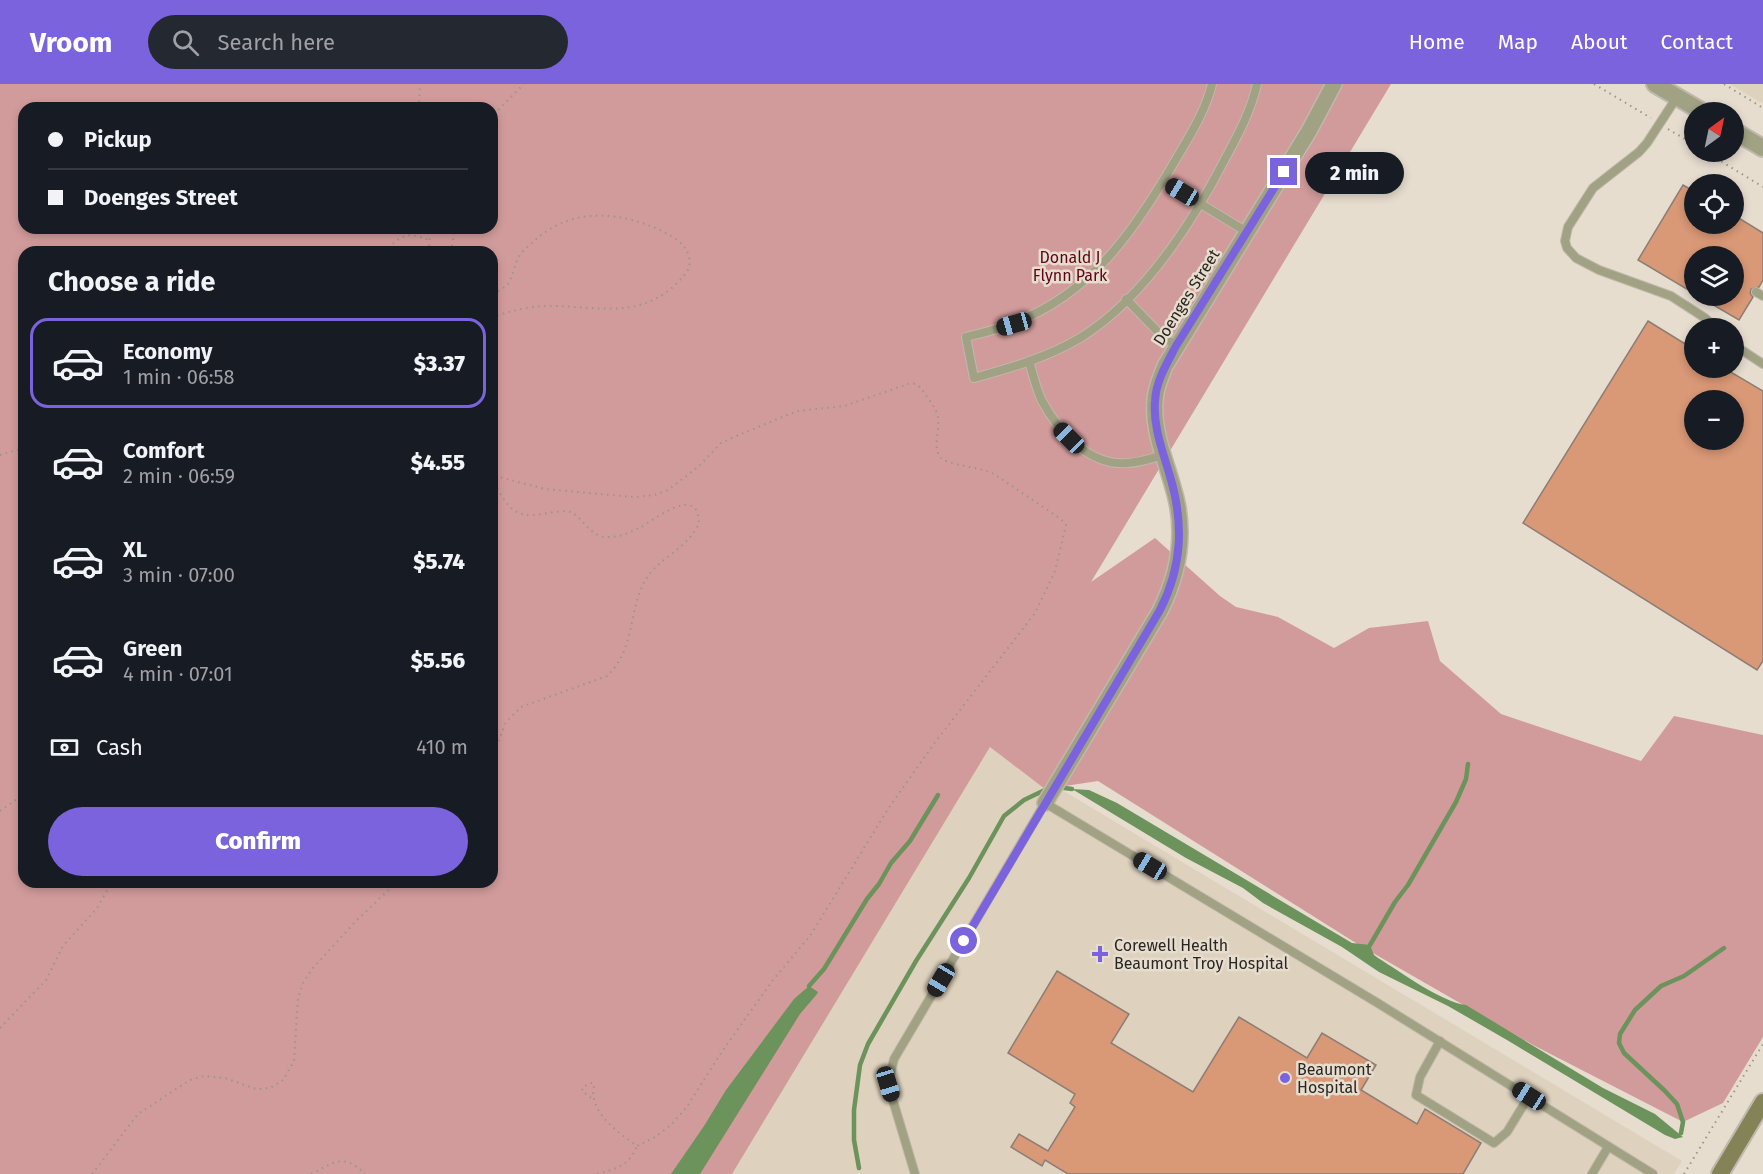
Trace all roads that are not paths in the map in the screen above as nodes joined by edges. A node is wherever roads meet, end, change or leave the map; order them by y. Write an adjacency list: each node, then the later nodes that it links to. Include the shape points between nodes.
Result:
1 (1212, 84): 9 (lane, via 1198,121)
2 (1257, 84): 10 (lane, via 1246,118)
3 (1334, 84): 11 (street, Doenges Street)
4 (1655, 84): 5 (street)
5 (1677, 97): 6 (street); 13 (lane, via 1639,152 1593,188 1568,228 1565,241 1576,258 1671,296)
6 (1686, 102)
7 (1744, 137): 8 (street)
8 (1763, 148)
9 (1163, 181): 10 (lane); 16 (lane, via 1115,251 1073,290 1014,324 966,337 974,378)
10 (1200, 203): 11 (lane); 12 (lane, via 1180,236)
11 (1247, 232): 14 (street, Doenges Street)
12 (1126, 300): 14 (lane); 16 (lane, via 1082,337)
13 (1706, 318)
14 (1176, 346): 18 (street, Doenges Street, via 1155,399)
15 (1744, 352): 17 (lane)
16 (1029, 361): 18 (lane, via 1041,399 1058,427 1079,448 1104,460 1127,464)
17 (1763, 364)
18 (1164, 455): 19 (street, Doenges Street, via 1180,526 1173,583)
19 (1045, 803): 20 (lane); 24 (lane, via 894,1059 888,1084)
20 (1440, 1041): 21 (lane); 21 (lane, via 1420,1077 1416,1095 1494,1143 1507,1132)
21 (1529, 1096): 23 (lane)
22 (1763, 1102): 27 (main road)
23 (1608, 1147): 25 (lane); 26 (lane)
24 (915, 1174)
25 (1592, 1174)
26 (1653, 1174)
27 (1719, 1174)

